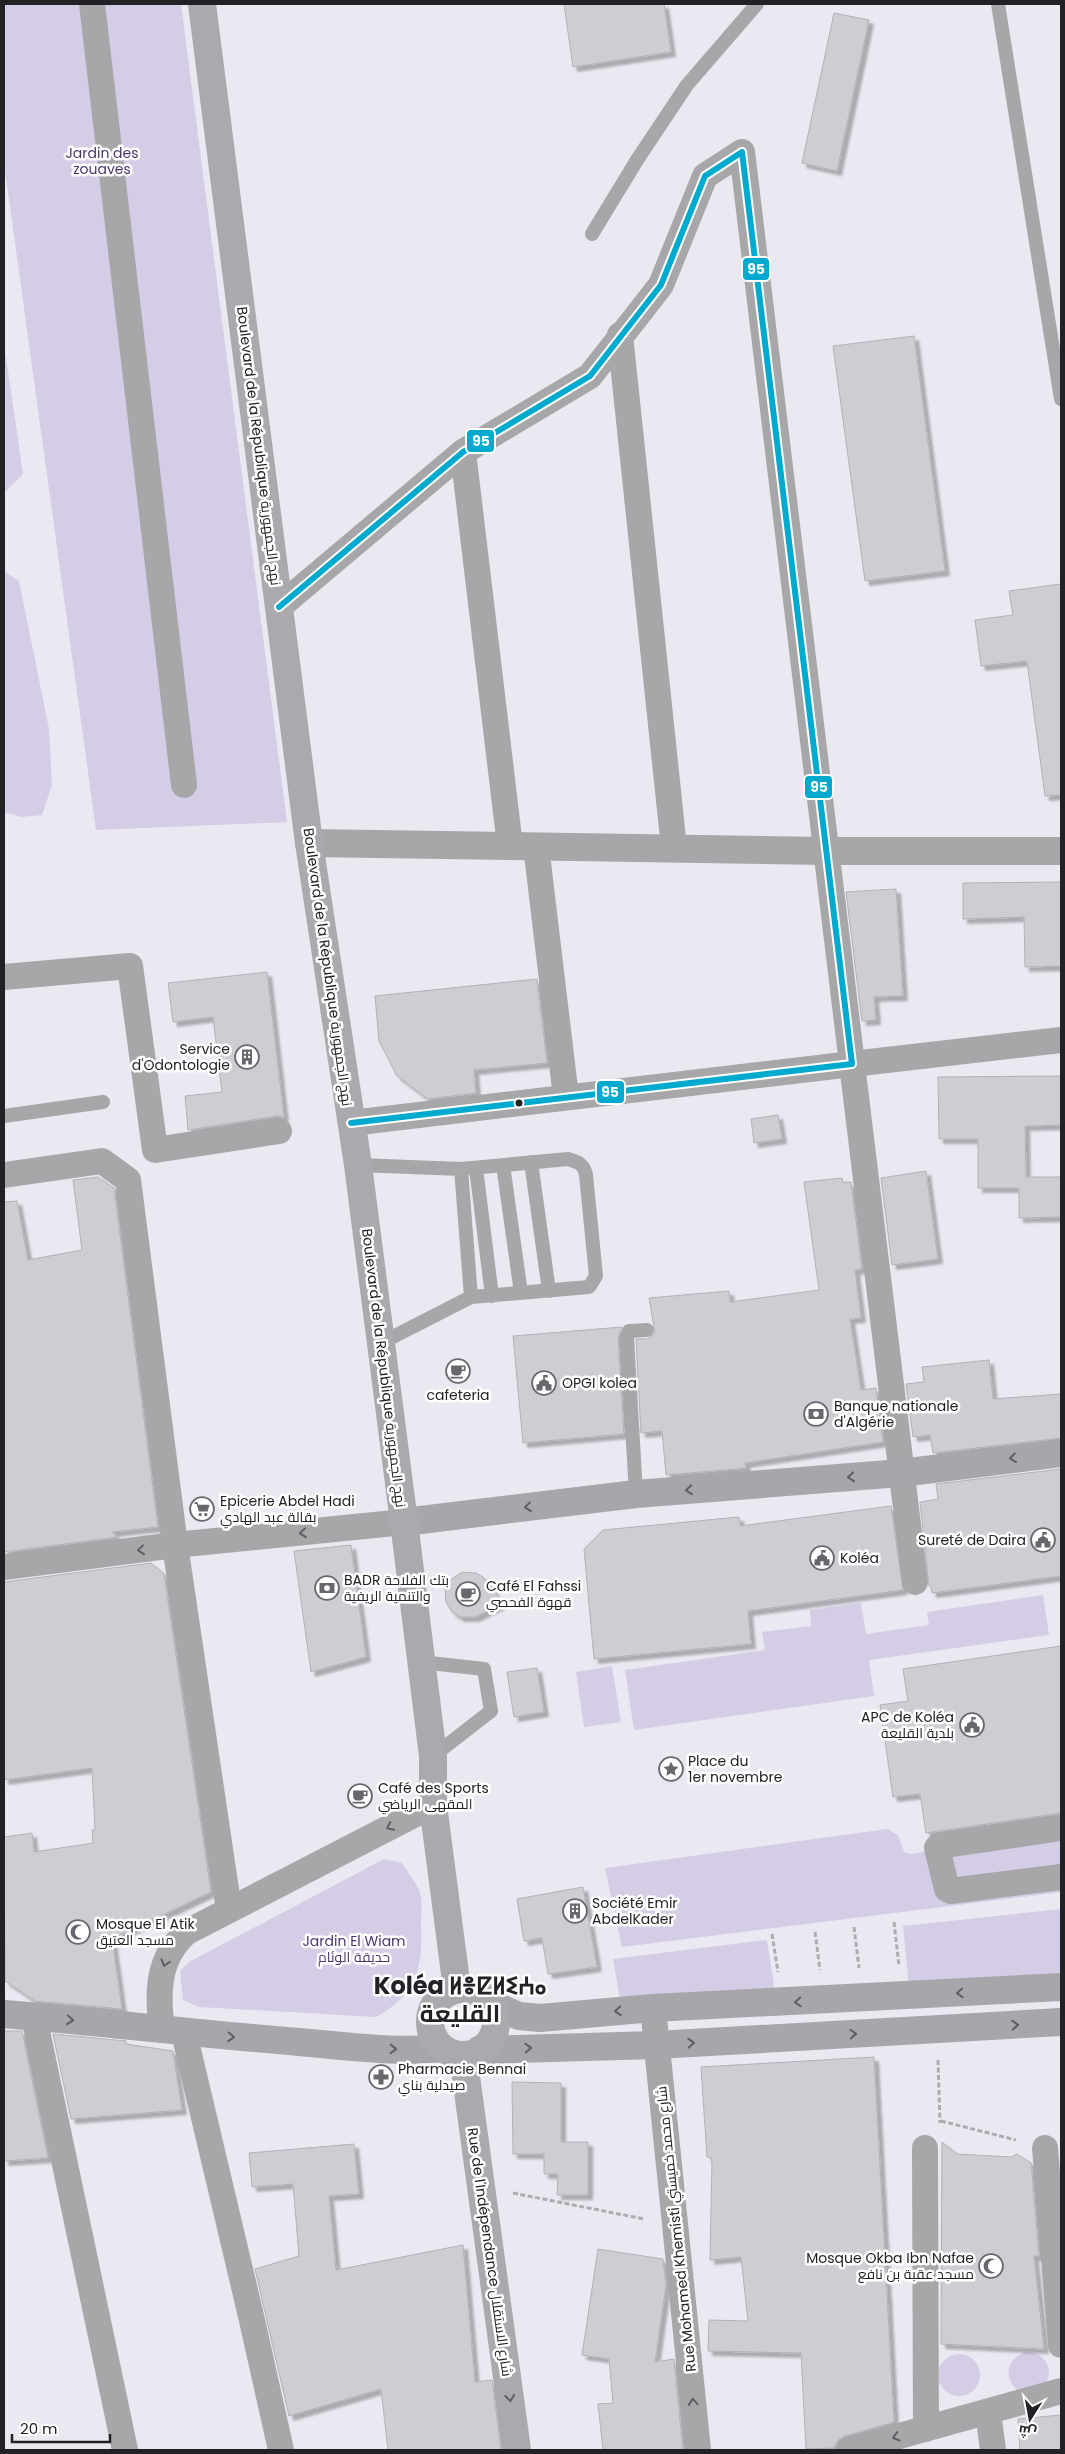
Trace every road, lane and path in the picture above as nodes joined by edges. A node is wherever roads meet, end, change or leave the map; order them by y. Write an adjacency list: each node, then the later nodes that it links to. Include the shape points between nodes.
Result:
1 (92, 4): 10 (street)
2 (202, 4): 9 (main road, Boulevard de la République نهج الجمهورية)
3 (757, 4): 5 (lane, via 687,85)
4 (998, 4): 7 (lane)
5 (592, 234)
6 (620, 335): 8 (street, via 590,376); 13 (street); 14 (street, via 661,285 705,176 742,152)
7 (1061, 399)
8 (463, 452): 9 (street); 12 (street)
9 (279, 607): 11 (main road, Boulevard de la République نهج الجمهورية)
10 (184, 785)
11 (309, 843): 12 (street); 22 (main road, Boulevard de la République نهج الجمهورية)
12 (523, 846): 13 (street); 19 (street)
13 (674, 848): 14 (street)
14 (825, 851): 15 (street); 18 (street)
15 (1061, 851)
16 (4, 976): 23 (street, via 130,966 155,1150)
17 (1061, 1040): 18 (street)
18 (852, 1064): 19 (street); 37 (street)
19 (566, 1097): 22 (street)
20 (103, 1102): 21 (lane)
21 (4, 1116)
22 (351, 1123): 25 (main road, Boulevard de la République نهج الجمهورية)
23 (279, 1132)
24 (532, 1162): 26 (lane); 30 (lane); 30 (lane, via 576,1161 585,1168 586,1175 596,1276 593,1284 584,1288)
25 (358, 1165): 28 (lane); 35 (main road, Boulevard de la République نهج الجمهورية)
26 (503, 1165): 27 (lane); 31 (lane)
27 (476, 1168): 28 (lane); 32 (lane)
28 (461, 1169): 33 (lane)
29 (4, 1175): 40 (street, via 102,1161 128,1180)
30 (549, 1292): 31 (lane)
31 (521, 1293): 32 (lane)
32 (492, 1296): 33 (lane)
33 (472, 1297): 35 (lane)
34 (647, 1330): 38 (lane, via 629,1331 627,1338)
35 (379, 1344): 39 (main road, Boulevard de la République نهج الجمهورية)
36 (1061, 1453): 37 (main road, one-way to 37)
37 (901, 1473): 38 (main road, one-way to 38); 42 (street)
38 (636, 1494): 39 (main road, one-way to 39)
39 (404, 1522): 40 (street, one-way to 40); 43 (main road, Boulevard de la République نهج الجمهورية)
40 (175, 1545): 41 (street, one-way to 41); 48 (street)
41 (4, 1567)
42 (915, 1582)
43 (421, 1662): 44 (main road, Boulevard de la République نهج الجمهورية); 44 (lane, via 484,1669 490,1712)
44 (433, 1756): 45 (main road, Boulevard de la République نهج الجمهورية)
45 (433, 1805): 48 (street, one-way to 48); 53 (main road, Boulevard de la République نهج الجمهورية)
46 (1061, 1828): 47 (street, via 937,1848 947,1890 951,1891)
47 (1061, 1877)
48 (229, 1910): 63 (street, one-way to 63, via 187,1932 174,1943 165,1960 159,2005)
49 (894, 1922): 54 (path)
50 (854, 1926): 55 (path)
51 (815, 1932): 56 (path)
52 (1061, 1987): 54 (main road, one-way to 54)
53 (458, 1989): 57 (main road, via 466,1988 480,1994); 65 (main road, via 438,2000 430,2014 433,2036)
54 (902, 1997): 55 (main road)
55 (864, 1998): 56 (main road)
56 (824, 2000): 58 (main road, one-way to 58)
57 (491, 2004): 58 (main road, one-way to 57, via 525,2018); 65 (main road, via 496,2019 494,2034 486,2046)
58 (652, 2008): 64 (street, Rue Mohamed Khemisti شارع محمد خميستي)
59 (4, 2014): 60 (main road)
60 (34, 2016): 63 (main road, one-way to 63); 74 (street)
61 (1061, 2022): 62 (main road, one-way to 61)
62 (936, 2030): 64 (main road, one-way to 62); 67 (path, via 941,2121)
63 (173, 2032): 65 (main road, one-way to 65); 75 (street, via 249,2306)
64 (656, 2045): 65 (main road, one-way to 64); 69 (street, Rue Mohamed Khemisti شارع محمد خميستي)
65 (462, 2051): 68 (main road, Rue de l'Indépendance شارع الاستقلال)
66 (925, 2148): 73 (street)
67 (1045, 2148): 70 (street)
68 (482, 2187): 69 (path); 76 (main road, Rue de l'Indépendance شارع الاستقلال, one-way to 76)
69 (676, 2225): 77 (street, Rue Mohamed Khemisti شارع محمد خميستي, one-way to 69)
70 (1061, 2345)
71 (1061, 2391): 72 (street)
72 (988, 2412): 73 (street); 79 (street)
73 (926, 2429): 78 (street, one-way to 78)
74 (125, 2450)
75 (280, 2450)
76 (516, 2450)
77 (698, 2450)
78 (849, 2450)
79 (993, 2450)

